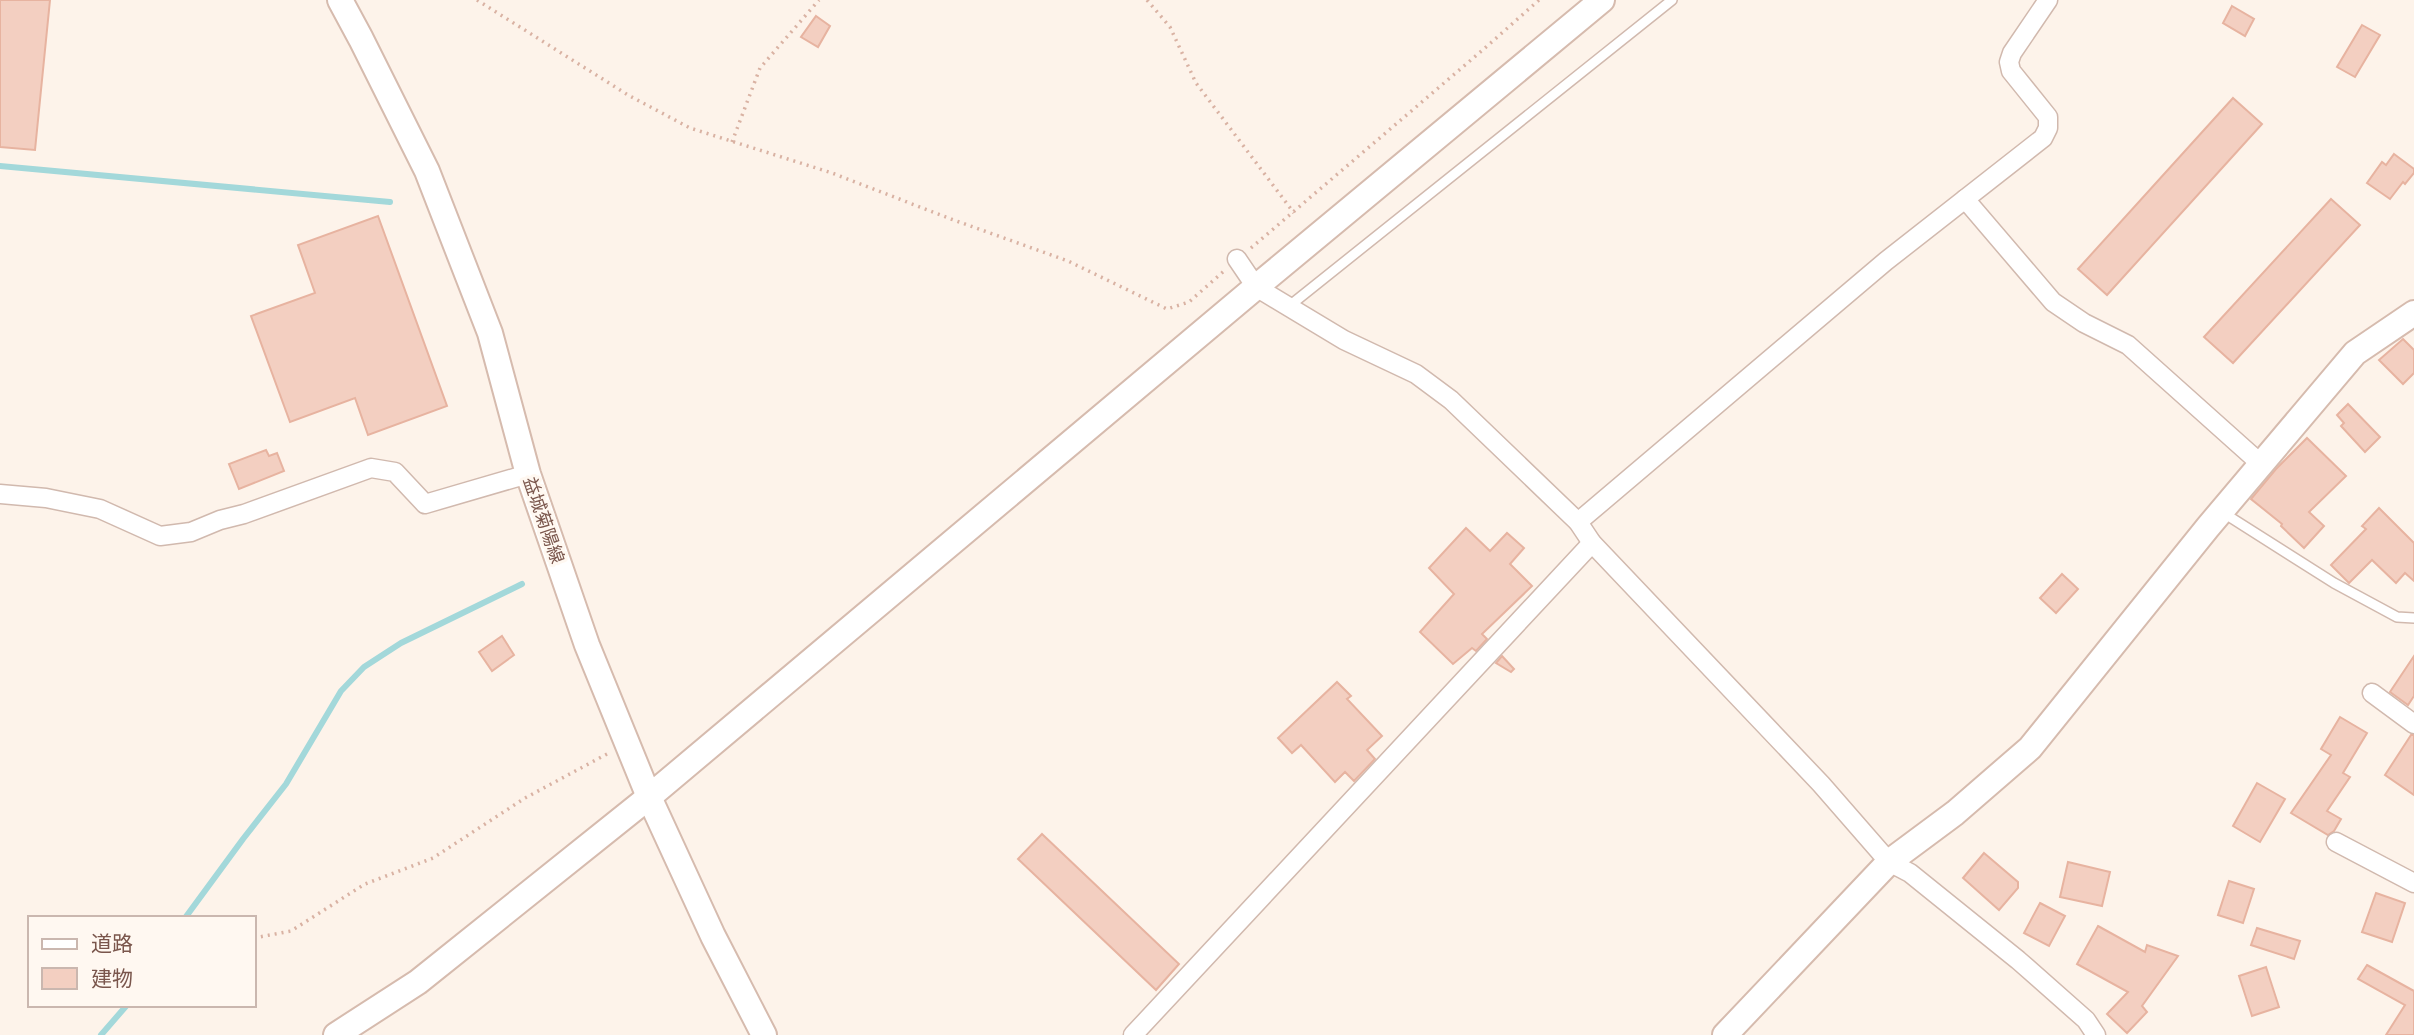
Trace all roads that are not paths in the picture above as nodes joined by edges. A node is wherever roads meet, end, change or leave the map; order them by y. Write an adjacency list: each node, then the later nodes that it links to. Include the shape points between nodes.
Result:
1 (340, 0): 11 (street, 益城菊陽線, via 427,171 490,332)
2 (1602, 0): 7 (street)
3 (1672, 0): 8 (lane)
4 (2048, 0): 5 (street, via 2009,62 2011,71 2048,117 2046,133)
5 (1965, 199): 10 (street, via 2053,302 2129,345); 14 (street, via 1875,269)
6 (1237, 259): 7 (street)
7 (1256, 287): 8 (street); 19 (street)
8 (1288, 307): 14 (street, via 1416,374 1451,400)
9 (2414, 313): 10 (street, via 2355,353)
10 (2261, 464): 13 (street)
11 (528, 474): 12 (street, via 425,504 395,471 371,468 191,533 160,536 100,509); 19 (street, 益城菊陽線, via 587,645)
12 (0, 494)
13 (2221, 511): 16 (lane, via 2334,583 2397,617); 21 (street, via 2030,748)
14 (1578, 522): 15 (street)
15 (1592, 543): 21 (street); 25 (street)
16 (2414, 618)
17 (2372, 693): 18 (street)
18 (2414, 724)
19 (649, 797): 23 (street, via 418,982); 24 (street, 益城菊陽線)
20 (2336, 842): 22 (street)
21 (1889, 862): 26 (street); 27 (street, via 1910,873 2018,960 2086,1020)
22 (2414, 883)
23 (336, 1035)
24 (764, 1035)
25 (1133, 1035)
26 (1725, 1035)
27 (2096, 1035)

